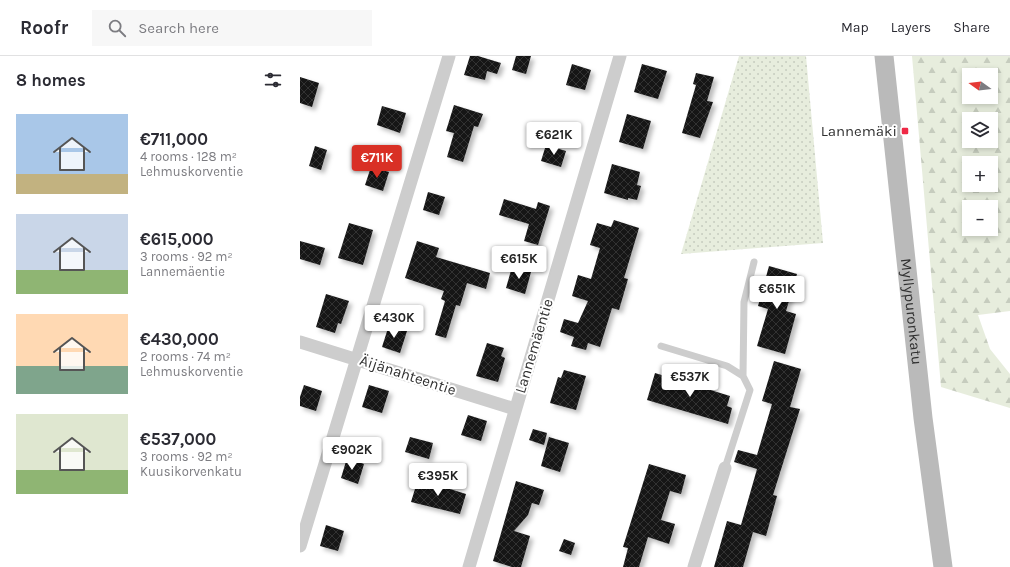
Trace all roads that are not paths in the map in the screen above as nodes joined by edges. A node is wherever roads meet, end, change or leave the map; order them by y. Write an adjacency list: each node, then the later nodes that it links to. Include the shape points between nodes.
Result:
1 (449, 56): 7 (street)
2 (620, 56): 9 (street, Lannemäentie)
3 (884, 56): 14 (main road, Myllypuronkatu, via 923,418)
4 (754, 262): 8 (lane, via 744,302)
5 (300, 342): 7 (street, Äijänahteentie)
6 (660, 346): 8 (lane, via 727,366)
7 (358, 359): 9 (street, Äijänahteentie); 11 (street)
8 (744, 376): 10 (lane, via 750,390)
9 (515, 409): 12 (street, Lannemäentie)
10 (725, 468): 13 (street)
11 (300, 546)
12 (469, 567)
13 (694, 567)
14 (943, 567)

